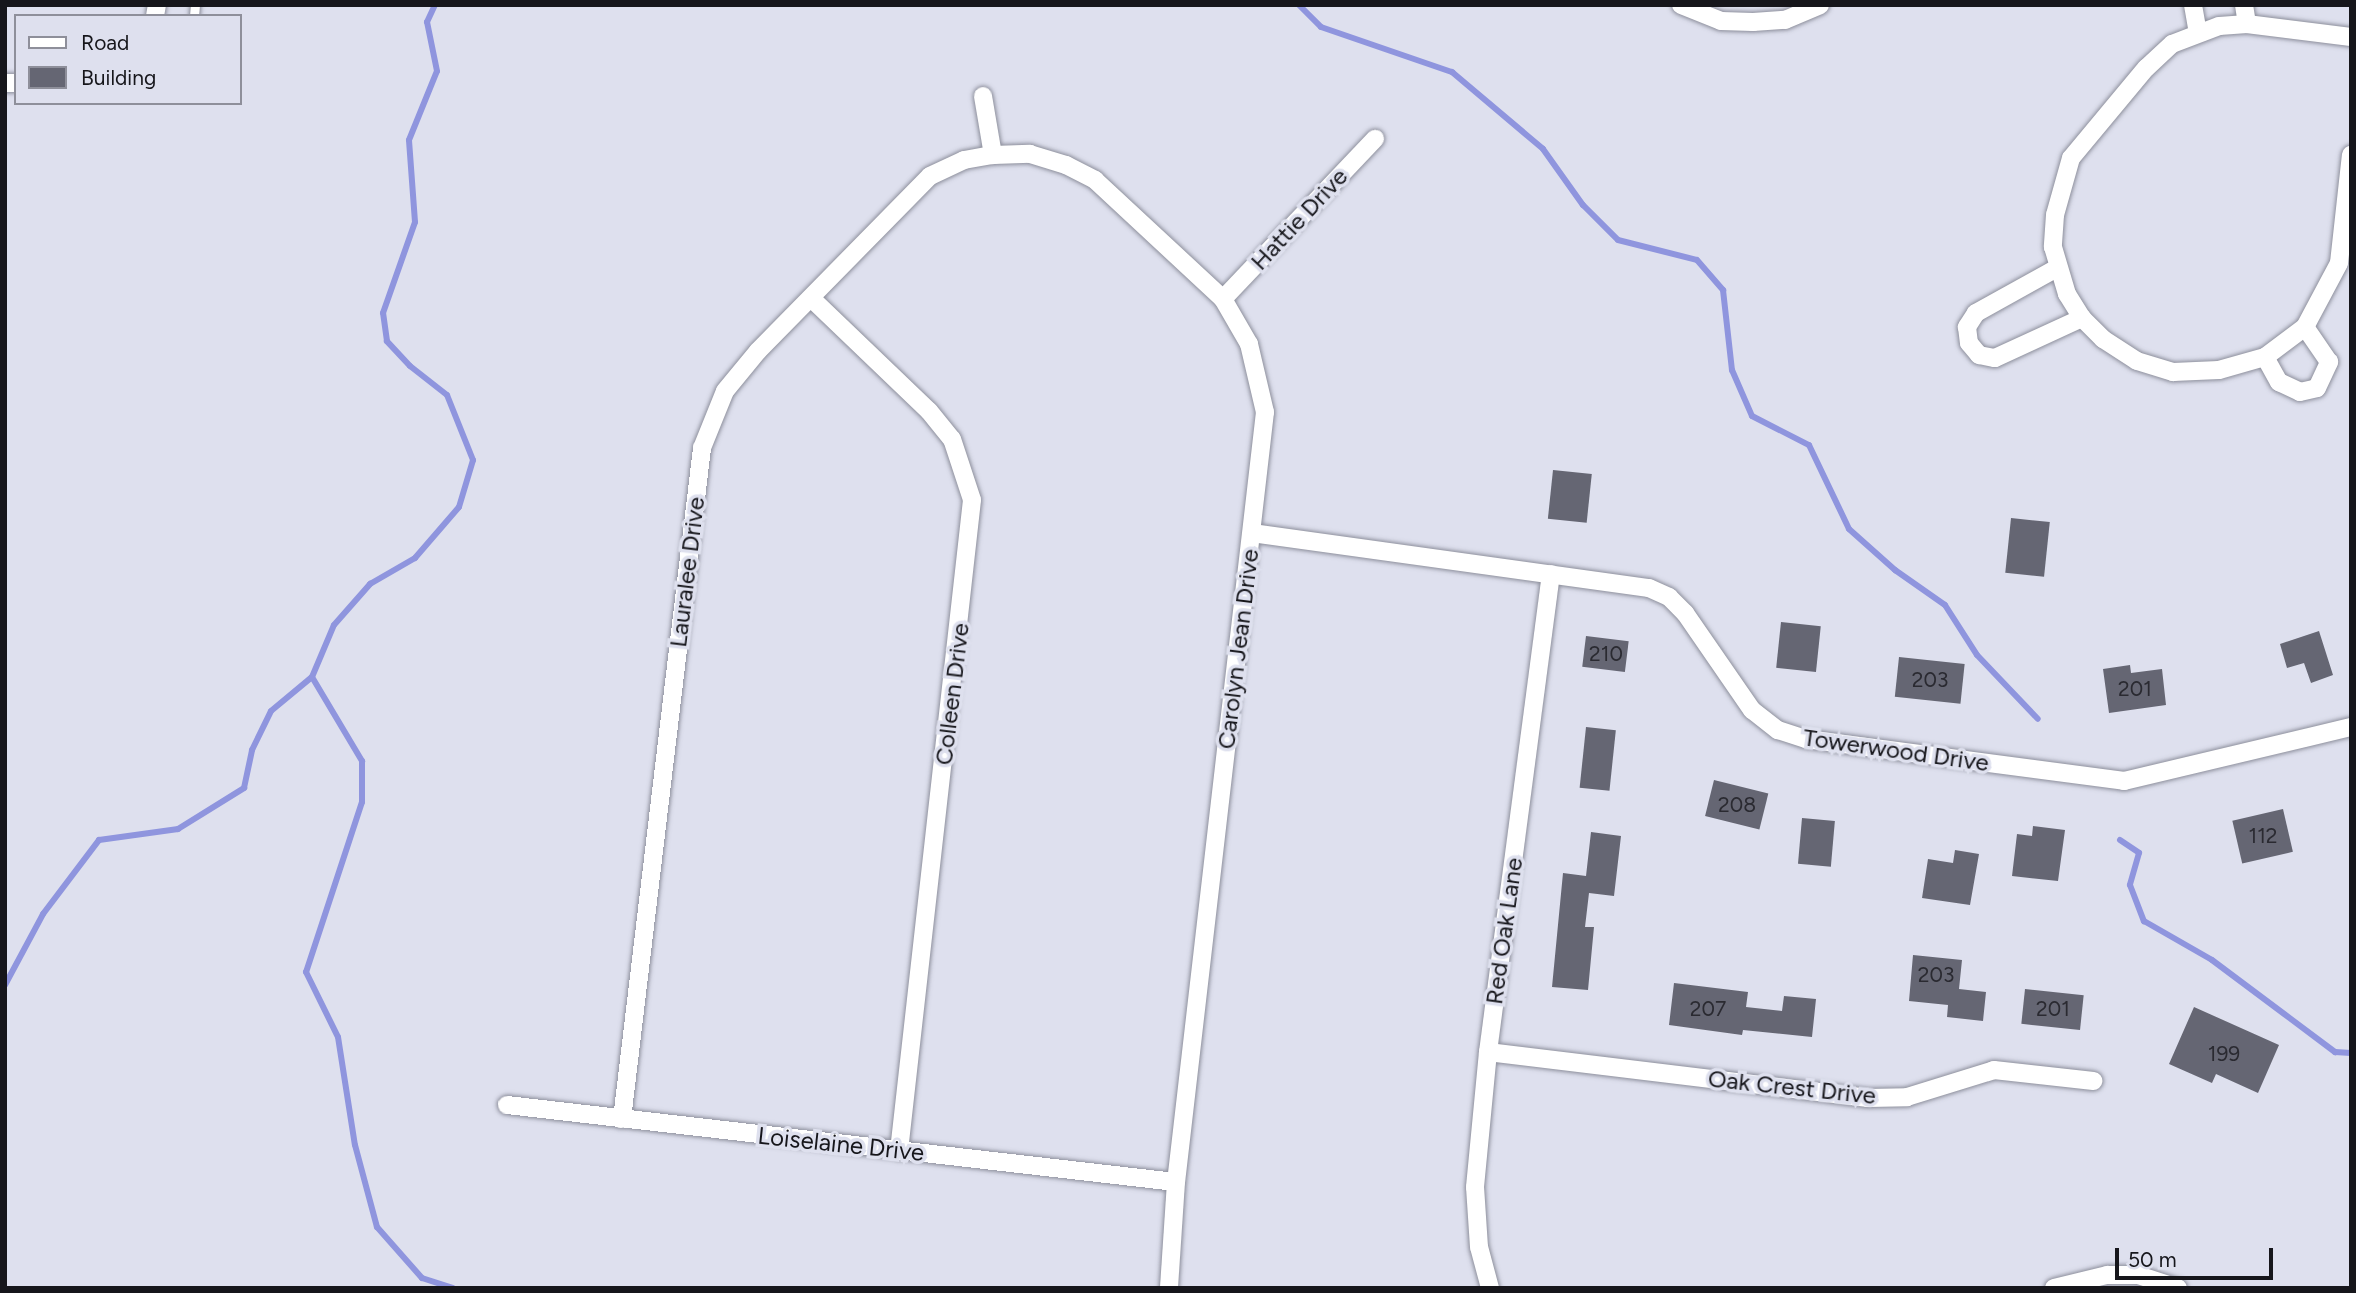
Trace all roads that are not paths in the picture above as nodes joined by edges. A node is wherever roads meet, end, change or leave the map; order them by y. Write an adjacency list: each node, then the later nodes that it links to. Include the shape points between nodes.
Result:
1 (1681, 5): 2 (street, via 1721,21 1753,22 1785,20)
2 (1820, 5)
3 (2193, 5): 6 (street)
4 (2244, 5): 5 (street)
5 (2247, 24): 6 (street); 7 (street)
6 (2198, 32): 12 (street, via 2172,44 2146,68 2071,159 2055,215)
7 (2351, 37)
8 (983, 96): 10 (street)
9 (1375, 139): 14 (street, Hattie Drive)
10 (993, 155): 13 (street, Lauralee Drive, via 964,160 930,176); 14 (street, Carolyn Jean Drive, via 1030,154 1095,180)
11 (2351, 155): 16 (street, via 2339,263)
12 (2057, 268): 15 (street); 15 (street, via 1976,313 1967,327 1969,343 1979,355 1995,358)
13 (811, 298): 24 (street, Lauralee Drive, via 725,391 702,448); 25 (street, Colleen Drive, via 929,411 952,439 972,500)
14 (1223, 299): 18 (street, Carolyn Jean Drive, via 1248,344 1265,412)
15 (2082, 318): 17 (street, via 2137,361 2173,372 2219,370)
16 (2305, 327): 17 (street); 17 (street, via 2329,362 2317,388 2300,392 2279,382)
17 (2265, 357)
18 (1252, 533): 19 (street, Towerwood Drive); 26 (street, Carolyn Jean Drive)
19 (1551, 574): 20 (street, Towerwood Drive, via 1649,588 1669,597 1752,710 1778,730 1806,739 2124,781); 21 (street, Red Oak Lane)
20 (2351, 727)
21 (1488, 1052): 22 (street, Oak Crest Drive, via 1868,1098 1907,1097 1994,1070); 29 (street, Red Oak Lane, via 1475,1188 1479,1247)
22 (2093, 1081)
23 (507, 1105): 24 (street, Loiselaine Drive)
24 (622, 1119): 25 (street, Loiselaine Drive)
25 (899, 1151): 26 (street, Loiselaine Drive)
26 (1176, 1182): 28 (street, Carolyn Jean Drive)
27 (2056, 1287): 30 (street, via 2107,1275 2138,1275)
28 (1169, 1288)
29 (1490, 1288)
30 (2178, 1288)

